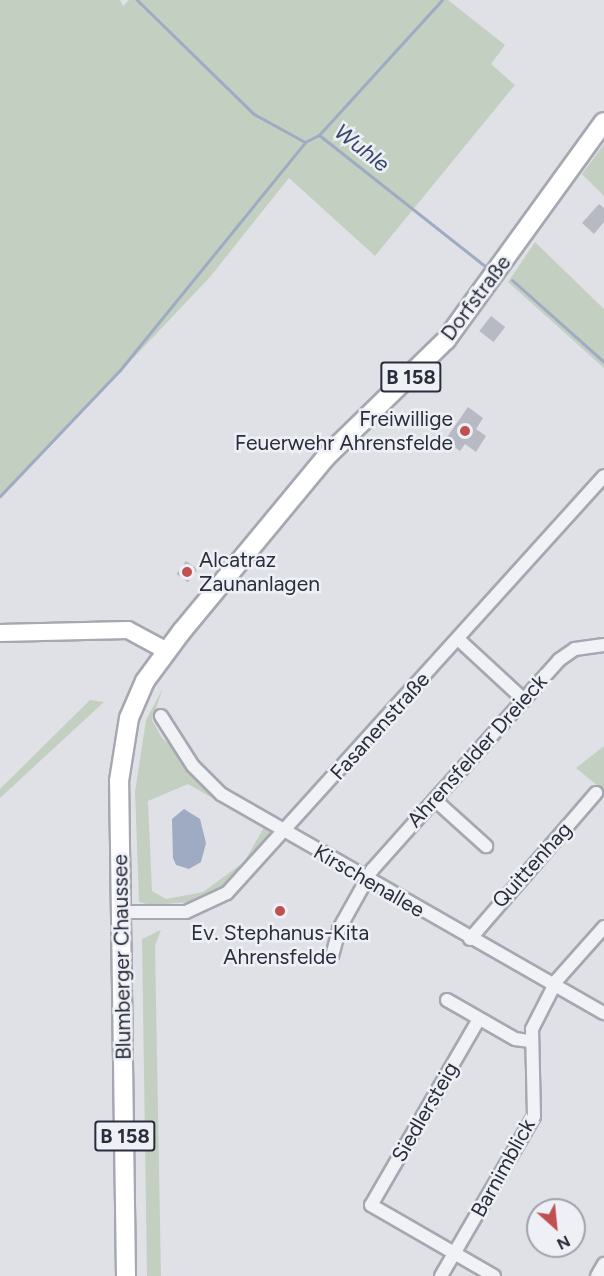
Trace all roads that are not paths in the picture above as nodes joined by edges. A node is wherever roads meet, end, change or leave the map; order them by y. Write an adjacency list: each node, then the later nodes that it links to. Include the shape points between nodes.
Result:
1 (604, 122): 6 (main road, Dorfstraße / B 158, via 446,340 326,457)
2 (604, 476): 4 (street, Fasanenstraße)
3 (0, 633): 6 (main road, via 128,630)
4 (458, 639): 7 (street); 11 (street, Fasanenstraße)
5 (604, 645): 7 (street, Ahrensfelder Dreieck, via 565,654)
6 (167, 651): 14 (main road, Blumberger Chaussee / B 158, via 145,681 122,743)
7 (523, 699): 10 (street, Ahrensfelder Dreieck)
8 (161, 716): 11 (street, Kirschenallee, via 205,782)
9 (596, 793): 16 (street, Quittenhag)
10 (435, 800): 12 (street); 13 (street, Ahrensfelder Dreieck)
11 (286, 832): 13 (street, Kirschenallee); 14 (street, Fasanenstraße, via 210,904 186,912)
12 (486, 846)
13 (365, 880): 16 (street, Kirschenallee); 17 (street, Ahrensfelder Dreieck, via 339,929)
14 (123, 912): 25 (main road, Blumberger Chaussee / B 158)
15 (604, 927): 18 (street)
16 (470, 939): 18 (street, Kirschenallee)
17 (332, 956)
18 (554, 986): 20 (street, Kirschenallee); 22 (street)
19 (447, 1000): 21 (street)
20 (604, 1013)
21 (479, 1018): 22 (street, via 515,1039); 23 (street, Siedlersteig, via 371,1205)
22 (530, 1041): 23 (street, Barnimblick, via 537,1100 534,1116)
23 (455, 1253): 26 (street, Barnimblick); 27 (street)
24 (604, 1264): 28 (street)
25 (126, 1276)
26 (441, 1276)
27 (494, 1276)
28 (597, 1276)

